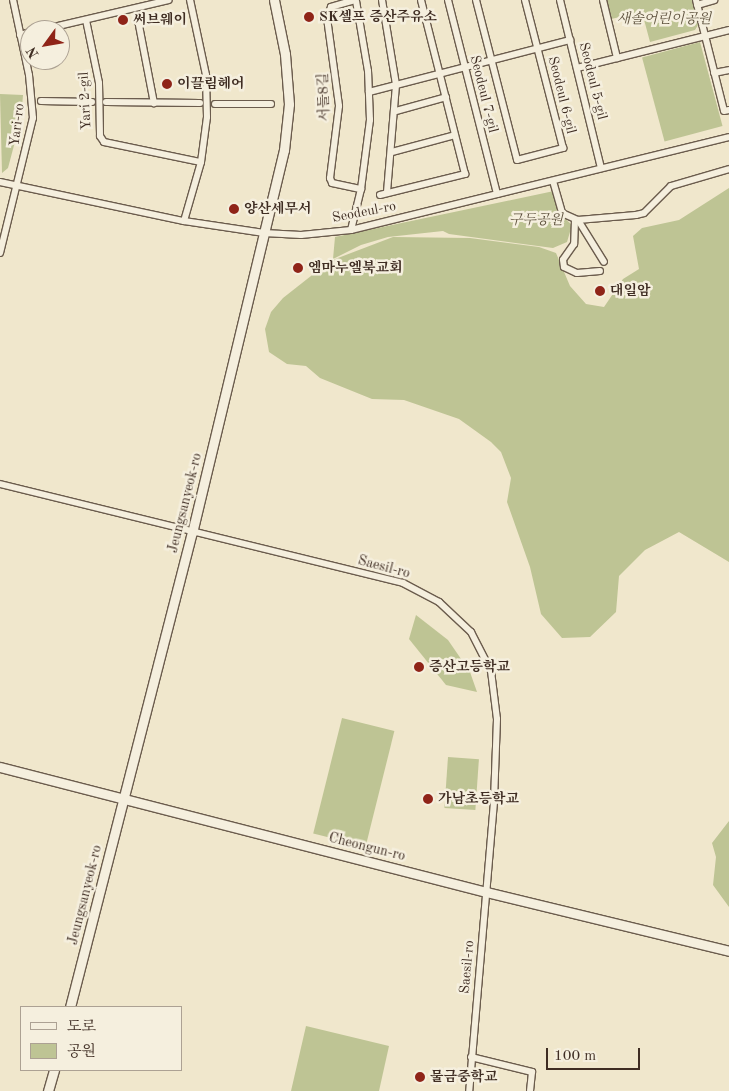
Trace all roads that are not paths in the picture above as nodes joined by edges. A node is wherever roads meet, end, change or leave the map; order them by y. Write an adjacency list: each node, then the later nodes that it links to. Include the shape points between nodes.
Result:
1 (13, 0): 19 (street, Yari-ro)
2 (170, 0): 16 (street)
3 (190, 0): 46 (street, via 206,75 206,139)
4 (274, 0): 57 (street, Jeungsanyeok-ro, via 289,104 284,150)
5 (382, 0): 31 (street)
6 (421, 0): 30 (street)
7 (448, 0): 25 (street, Seodeul 7-gil)
8 (476, 0): 24 (street, Seodeul 6-gil)
9 (525, 0): 22 (street, Seodeul 6-gil)
10 (560, 0): 21 (street, Seodeul 5-gil)
11 (603, 0): 23 (street)
12 (714, 0): 14 (street)
13 (355, 1): 32 (street, 서들8길, via 365,45); 52 (street, 서들8길, via 331,7 327,18 339,106 330,178 332,183)
14 (696, 2): 20 (street)
15 (136, 15): 37 (street)
16 (86, 20): 17 (street); 46 (street, Yari 2-gil, via 99,83 100,136 104,142)
17 (70, 24)
18 (729, 30): 20 (street)
19 (20, 35)
20 (705, 36): 23 (street); 29 (street)
21 (570, 40): 22 (street, Seodeul 6-gil); 26 (street, Seodeul 5-gil)
22 (538, 48): 24 (street, Seodeul 6-gil); 24 (street, Seodeul 6-gil, via 563,148 517,160)
23 (618, 58): 26 (street)
24 (492, 60): 25 (street, Seodeul 6-gil)
25 (465, 67): 30 (street, Seodeul 6-gil); 53 (street, Seodeul 7-gil)
26 (577, 68): 47 (street, Seodeul 5-gil)
27 (27, 70): 51 (street, Yari-ro, via 33,118)
28 (729, 70): 29 (street)
29 (714, 73): 41 (street, via 724,111)
30 (440, 74): 31 (street, Seodeul 6-gil); 33 (street)
31 (396, 85): 32 (street, Seodeul 6-gil); 42 (street)
32 (369, 92): 52 (street, 서들8길, via 370,120)
33 (446, 97): 42 (street); 43 (street)
34 (41, 101): 35 (street)
35 (92, 102)
36 (106, 102): 37 (street)
37 (154, 103): 38 (street)
38 (200, 103)
39 (215, 104): 40 (street)
40 (271, 104)
41 (729, 110)
42 (396, 111): 45 (street)
43 (455, 136): 45 (street); 45 (street, via 465,174 383,194)
44 (729, 137): 47 (street, Seodeul-ro)
45 (392, 152)
46 (201, 162): 55 (street)
47 (601, 168): 49 (street, Seodeul-ro)
48 (729, 169): 54 (street, via 672,186 644,213)
49 (553, 181): 53 (street, Seodeul-ro); 54 (street, via 562,213)
50 (0, 182): 51 (street, Seodeul-ro)
51 (17, 186): 55 (street, Seodeul-ro); 58 (street, Yari-ro)
52 (361, 189): 56 (street, 서들8길)
53 (497, 194): 56 (street, Seodeul-ro)
54 (577, 220): 59 (street); 60 (street, via 574,244 563,260 564,267 577,273)
55 (184, 221): 57 (street, Seodeul-ro)
56 (351, 230): 57 (street, Seodeul-ro, via 301,235)
57 (264, 233): 62 (street, Jeungsanyeok-ro)
58 (0, 253)
59 (604, 262)
60 (600, 271)
61 (0, 484): 62 (street, Saesil-ro)
62 (192, 534): 64 (street, Jeungsanyeok-ro); 65 (street, Saesil-ro, via 403,583 439,602 471,632 491,672 497,702 494,802)
63 (0, 767): 64 (street, Cheongun-ro)
64 (123, 800): 65 (street, Cheongun-ro); 67 (street, Jeungsanyeok-ro)
65 (486, 892): 66 (street, Cheongun-ro); 68 (street, Saesil-ro)
66 (729, 950)
67 (70, 1006)
68 (471, 1056): 71 (street, Saesil-ro); 72 (street, via 532,1072)
69 (54, 1071): 70 (street)
70 (48, 1091)
71 (468, 1091)
72 (530, 1091)

